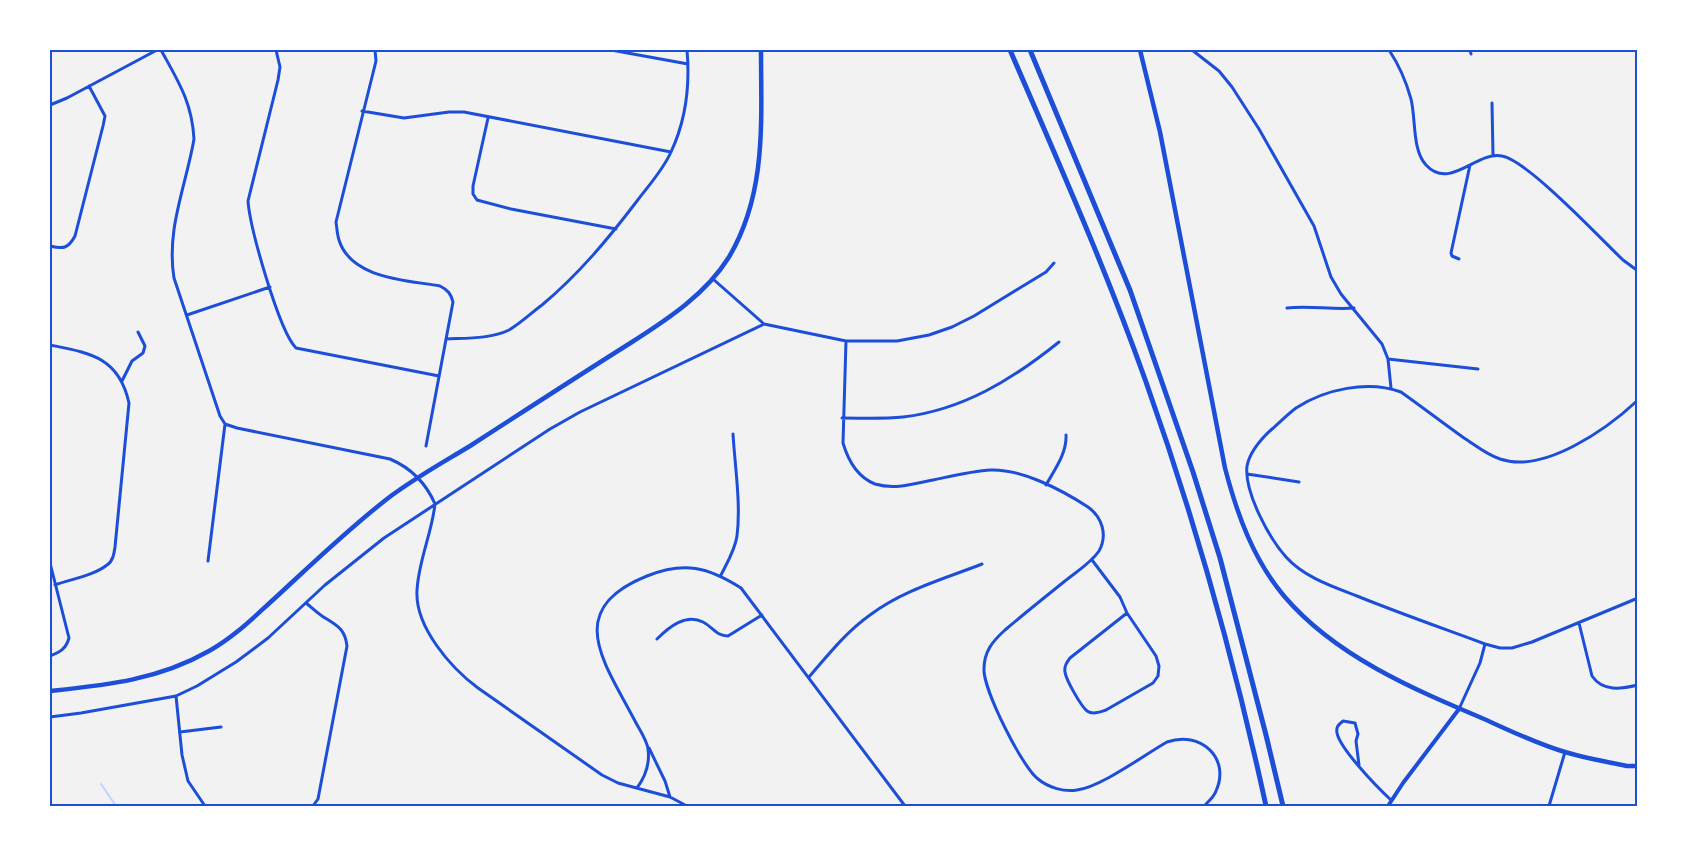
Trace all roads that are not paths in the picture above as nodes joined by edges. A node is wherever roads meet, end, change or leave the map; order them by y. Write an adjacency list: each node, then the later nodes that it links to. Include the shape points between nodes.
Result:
1 (159, 50): 13 (street); 30 (street, via 189,105 193,123 191,153 171,236 174,278)
2 (276, 50): 27 (street, via 278,80 248,201)
3 (375, 50): 16 (street, via 376,61)
4 (611, 50): 12 (street)
5 (687, 50): 12 (street)
6 (761, 50): 26 (main road, via 758,177 741,234)
7 (1010, 50): 87 (main road, via 1146,382 1203,560)
8 (1029, 50): 88 (main road, via 1130,290 1189,461 1220,558)
9 (1140, 50): 71 (main road, via 1225,468 1246,535 1283,595 1312,624 1344,650)
10 (1192, 50): 29 (street, via 1232,87 1314,226 1331,277)
11 (1389, 50): 20 (street, via 1407,86 1419,153 1425,164 1446,174)
12 (688, 64): 18 (street, via 685,107)
13 (89, 86): 15 (street); 22 (street, via 105,116 103,126 75,236 71,245 64,248)
14 (1492, 103): 19 (street)
15 (50, 105)
16 (362, 111): 17 (street, via 404,118 449,112); 33 (street, via 336,222 338,238 350,258 363,268 446,289 453,302)
17 (488, 118): 18 (street); 21 (street, via 473,186 477,200)
18 (671, 152): 21 (street)
19 (1493, 155): 20 (street); 25 (street, via 1506,157 1534,175)
20 (1470, 165): 23 (street, via 1451,253)
21 (616, 229): 33 (street, via 562,288 508,330)
22 (50, 246)
23 (1459, 259)
24 (1054, 263): 34 (street, via 1046,272 974,316 929,336)
25 (1638, 271)
26 (713, 279): 31 (street); 49 (main road, via 648,332)
27 (270, 287): 30 (street); 39 (street, via 287,336 296,348)
28 (1287, 308): 29 (street)
29 (1354, 308): 37 (street, via 1382,344)
30 (187, 315): 44 (street)
31 (764, 324): 34 (street); 52 (street, via 580,412)
32 (138, 332): 40 (street, via 145,346 143,353 132,361)
33 (446, 339): 39 (street)
34 (846, 341): 43 (street)
35 (1059, 342): 43 (street, via 1016,375 969,399 904,417)
36 (50, 345): 40 (street, via 101,358)
37 (1388, 359): 38 (street); 41 (street)
38 (1478, 369)
39 (439, 376): 47 (street)
40 (122, 381): 58 (street, via 129,403 113,559 107,566)
41 (1392, 388): 42 (street, via 1486,452 1509,461 1533,460 1575,446); 48 (street, via 1352,387 1296,408 1260,440)
42 (1638, 400)
43 (843, 418): 51 (street, via 847,457 856,471 875,483 895,488 991,470 1027,475)
44 (225, 424): 49 (street, via 390,459); 54 (street)
45 (732, 434): 57 (street, via 737,538)
46 (1066, 435): 51 (street, via 1063,454)
47 (426, 446)
48 (1247, 474): 50 (street); 65 (street, via 1270,536 1303,572 1373,603)
49 (418, 477): 52 (street); 69 (main road, via 357,523 236,633 210,651 145,678)
50 (1299, 482)
51 (1046, 484): 53 (street, via 1095,513 1103,540)
52 (435, 504): 60 (street, via 384,538); 79 (street, via 417,591 423,619 446,658 478,688 602,775)
53 (1092, 560): 61 (street); 86 (street, via 993,641 986,654 985,684 1027,768 1038,780 1052,787 1079,790 1167,742 1191,738 1214,754 1221,776 1216,793)
54 (208, 561)
55 (50, 563): 58 (street)
56 (982, 564): 67 (street, via 906,593 870,614)
57 (721, 575): 62 (street, via 741,588); 75 (street, via 695,567 663,569 619,590 600,615 597,643)
58 (55, 585): 66 (street, via 69,638 67,646)
59 (1638, 598): 63 (street)
60 (306, 603): 70 (street, via 236,662); 84 (street, via 339,626 347,646 318,799)
61 (1127, 613): 61 (street, via 1156,656 1158,676 1106,710 1089,712 1071,685 1065,666)
62 (762, 615): 64 (street, via 728,636 719,635 703,622 685,620); 67 (street)
63 (1579, 623): 65 (street, via 1512,648); 68 (street, via 1597,683 1621,689)
64 (657, 639)
65 (1485, 644): 71 (street)
66 (50, 656)
67 (809, 677): 85 (street)
68 (1638, 685)
69 (50, 692)
70 (176, 696): 72 (street); 74 (street)
71 (1459, 709): 76 (main road); 81 (street)
72 (50, 717)
73 (221, 728): 74 (street)
74 (180, 732): 83 (street, via 188,781)
75 (648, 747): 79 (street, via 647,766); 80 (street)
76 (1565, 752): 78 (main road); 90 (street)
77 (1359, 765): 77 (street, via 1336,730 1343,721 1355,723 1358,729); 81 (street)
78 (1638, 766)
79 (637, 789): 80 (street)
80 (670, 797): 82 (street)
81 (1391, 800): 89 (street)
82 (685, 806)
83 (206, 807)
84 (313, 807)
85 (905, 807)
86 (1204, 807)
87 (1266, 807)
88 (1283, 807)
89 (1388, 807)
90 (1549, 807)

